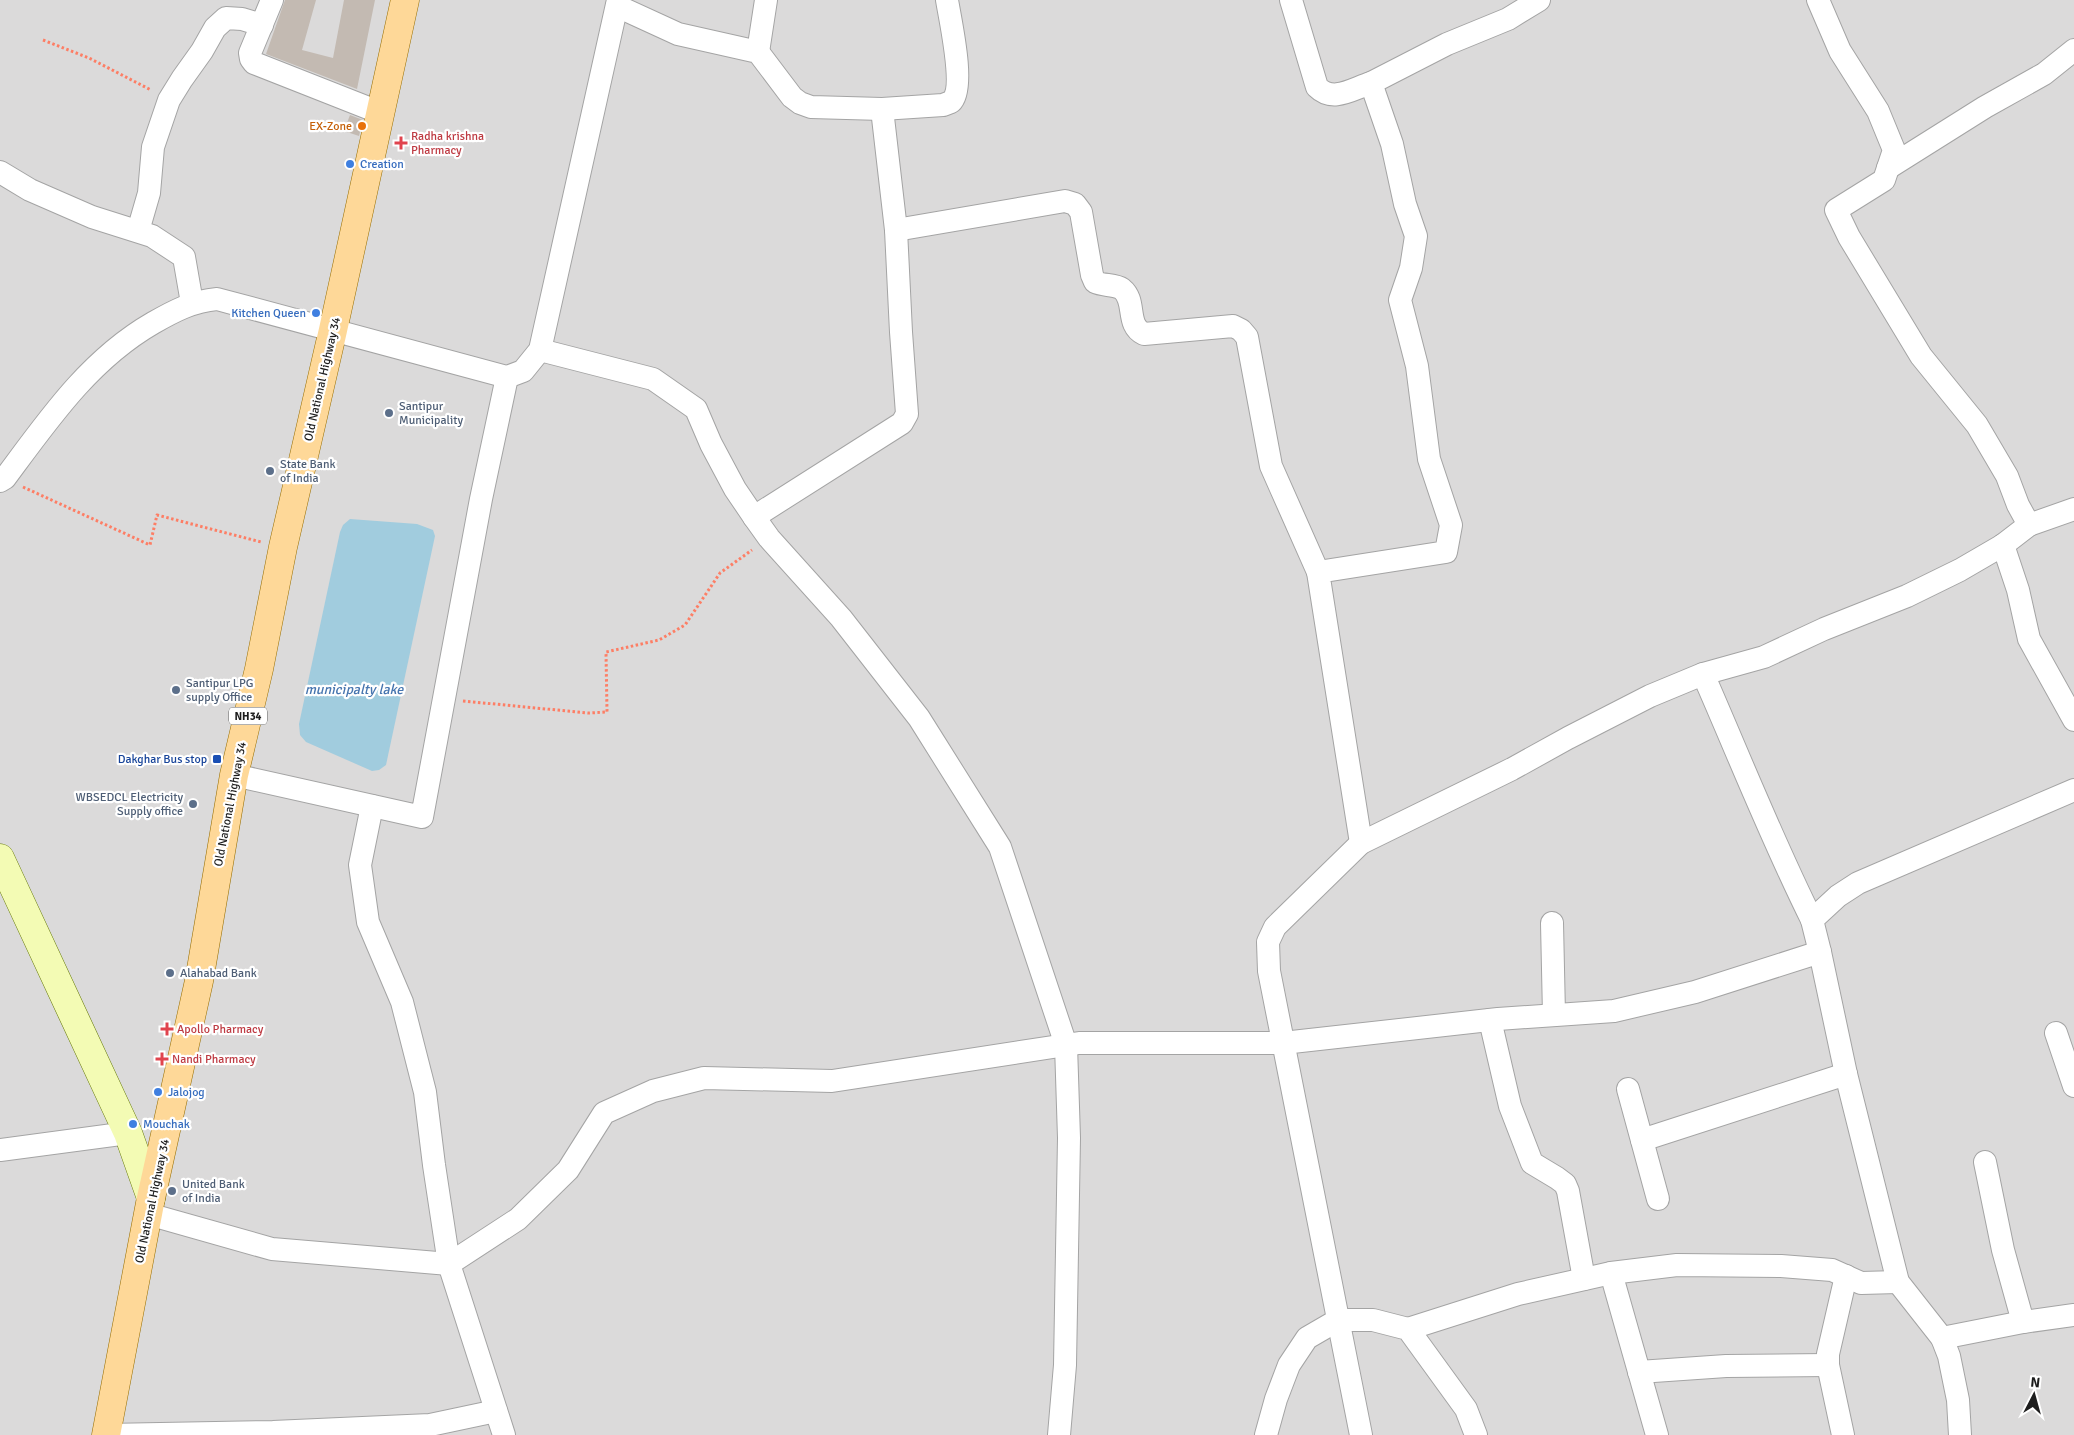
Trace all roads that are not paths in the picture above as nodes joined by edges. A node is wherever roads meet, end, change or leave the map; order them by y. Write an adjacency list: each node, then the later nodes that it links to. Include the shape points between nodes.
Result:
1 (272, 0): 9 (street)
2 (405, 0): 14 (main road, Old National Highway 34 / NH34)
3 (766, 0): 11 (street)
4 (947, 0): 13 (street, via 957,52 956,93 943,105)
5 (1291, 0): 12 (street, via 1317,87 1324,94 1336,95)
6 (1539, 0): 12 (street, via 1508,19 1447,44)
7 (1818, 0): 15 (street, via 1840,51 1878,111 1894,150)
8 (617, 3): 11 (street, via 678,34); 21 (street)
9 (262, 26): 14 (street, via 250,53 254,63); 18 (street, via 242,18 226,18 215,28 170,100 153,147 149,193)
10 (2074, 50): 15 (street, via 2044,74)
11 (758, 52): 13 (street, via 800,104)
12 (1371, 83): 28 (street, via 1392,144 1405,204 1416,236 1411,268 1400,300 1417,366 1429,459 1451,525 1446,552)
13 (882, 109): 17 (street)
14 (381, 113): 20 (main road, Old National Highway 34 / NH34)
15 (1888, 168): 26 (street, via 1884,180 1836,210 1921,356 1977,425 2007,476)
16 (0, 172): 18 (street, via 30,190 92,217)
17 (896, 230): 25 (street, via 907,414 902,423); 28 (street, via 1065,202 1075,204 1081,212 1095,282 1123,290 1137,331 1144,334 1233,326 1241,330 1247,337 1271,466)
18 (138, 231): 19 (street, via 152,236 184,257)
19 (192, 303): 20 (street, via 217,299); 23 (street, via 171,312 122,343 86,374)
20 (333, 330): 22 (street); 31 (main road, Old National Highway 34 / NH34)
21 (540, 350): 22 (street, via 523,371); 25 (street, via 653,379 696,409 735,490)
22 (507, 377): 33 (street, via 422,817)
23 (2, 480)
24 (2074, 509): 26 (street)
25 (754, 517): 43 (street, via 841,618 919,718 1000,847)
26 (2029, 525): 27 (street)
27 (2003, 544): 29 (street, via 1907,596 1764,657); 30 (street, via 2029,639)
28 (1318, 572): 34 (street)
29 (1703, 674): 34 (street, via 1650,696 1512,770); 36 (street)
30 (2074, 720)
31 (234, 774): 33 (street); 52 (main road, Old National Highway 34 / NH34, via 199,981)
32 (2074, 790): 36 (street, via 1858,883)
33 (372, 806): 53 (street, via 360,865 368,922 402,1002 425,1092)
34 (1361, 843): 42 (street, via 1275,927 1268,942 1269,971)
35 (0, 858): 47 (main road)
36 (1812, 920): 38 (street)
37 (1552, 923): 39 (street)
38 (1820, 952): 39 (street, via 1695,992 1614,1010); 44 (street)
39 (1554, 1015): 40 (street)
40 (1490, 1020): 42 (street); 56 (street, via 1510,1106 1532,1163 1558,1178 1568,1191)
41 (2056, 1033): 45 (street)
42 (1283, 1043): 43 (street); 59 (street)
43 (1066, 1045): 53 (street, via 832,1081 704,1078 653,1090 604,1113 568,1170 526,1212); 68 (street, via 1069,1148 1065,1365)
44 (1846, 1074): 48 (street); 57 (street)
45 (2074, 1086)
46 (1628, 1089): 48 (street)
47 (128, 1133): 49 (street); 52 (main road)
48 (1642, 1140): 51 (street)
49 (0, 1150)
50 (1985, 1162): 60 (street, via 2003,1250)
51 (1658, 1199)
52 (150, 1206): 53 (street, via 272,1248); 66 (main road, Old National Highway 34 / NH34)
53 (449, 1264): 65 (street)
54 (1611, 1273): 55 (street, via 1677,1265 1832,1270); 56 (street); 64 (street)
55 (1846, 1276): 57 (street, via 1861,1283); 63 (street)
56 (1584, 1279): 61 (street, via 1518,1294)
57 (1898, 1282): 62 (street)
58 (2074, 1315): 60 (street)
59 (1338, 1320): 61 (street, via 1374,1320); 69 (street, via 1307,1338 1290,1365); 70 (street)
60 (2023, 1322): 62 (street)
61 (1408, 1329): 71 (street, via 1466,1409)
62 (1942, 1338): 74 (street, via 1954,1375)
63 (1828, 1365): 64 (street, via 1726,1366); 73 (street)
64 (1639, 1372): 72 (street)
65 (496, 1411): 66 (street, via 430,1425); 67 (street)
66 (106, 1435)
67 (504, 1435)
68 (1059, 1435)
69 (1266, 1435)
70 (1361, 1435)
71 (1476, 1435)
72 (1657, 1435)
73 (1843, 1435)
74 (1960, 1435)

